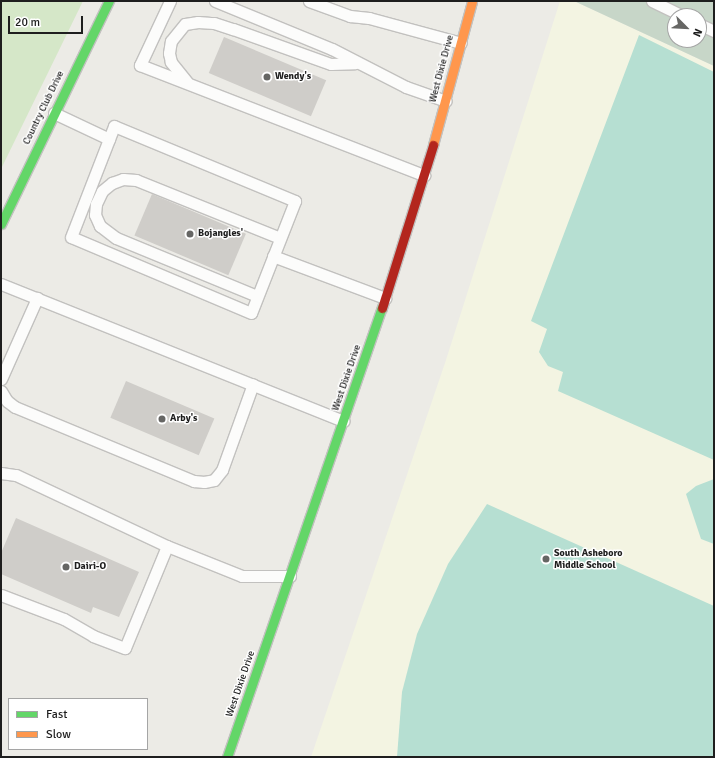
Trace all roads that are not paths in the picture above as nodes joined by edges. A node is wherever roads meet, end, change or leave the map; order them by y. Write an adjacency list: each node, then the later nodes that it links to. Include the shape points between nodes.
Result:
1 (109, 1): 12 (main road, Country Club Drive)
2 (170, 1): 10 (lane, via 140,64)
3 (215, 1): 9 (lane, via 332,49)
4 (309, 1): 8 (lane, via 350,16 369,18)
5 (472, 1): 8 (main road, West Dixie Drive)
6 (652, 1): 7 (lane)
7 (667, 8)
8 (461, 43): 11 (main road, West Dixie Drive)
9 (355, 63): 10 (lane, via 331,64 233,28 198,22 186,24 178,30 171,41 169,53 177,72); 11 (lane, via 406,87)
10 (193, 86): 14 (lane)
11 (446, 101): 14 (main road, West Dixie Drive)
12 (54, 114): 13 (lane); 15 (main road, Country Club Drive)
13 (109, 140): 16 (lane, via 114,126 295,201); 19 (lane, via 71,237 251,313)
14 (424, 175): 21 (main road, West Dixie Drive)
15 (1, 224)
16 (280, 238): 17 (lane); 19 (lane, via 136,180 123,179 112,183 102,191 96,204 95,215 100,226 116,238)
17 (273, 256): 19 (lane); 21 (lane)
18 (1, 284): 20 (lane)
19 (257, 296)
20 (37, 298): 22 (lane); 23 (lane)
21 (385, 298): 25 (main road, West Dixie Drive)
22 (1, 379)
23 (253, 384): 24 (lane, via 222,470 214,480 204,482 194,481 15,407 6,401); 25 (lane)
24 (1, 391)
25 (344, 421): 28 (main road, West Dixie Drive)
26 (1, 473): 27 (lane, via 16,475)
27 (167, 546): 28 (lane, via 242,576); 29 (lane, via 125,648 93,636 64,619)
28 (290, 576): 30 (main road, West Dixie Drive)
29 (1, 596)
30 (226, 757)

